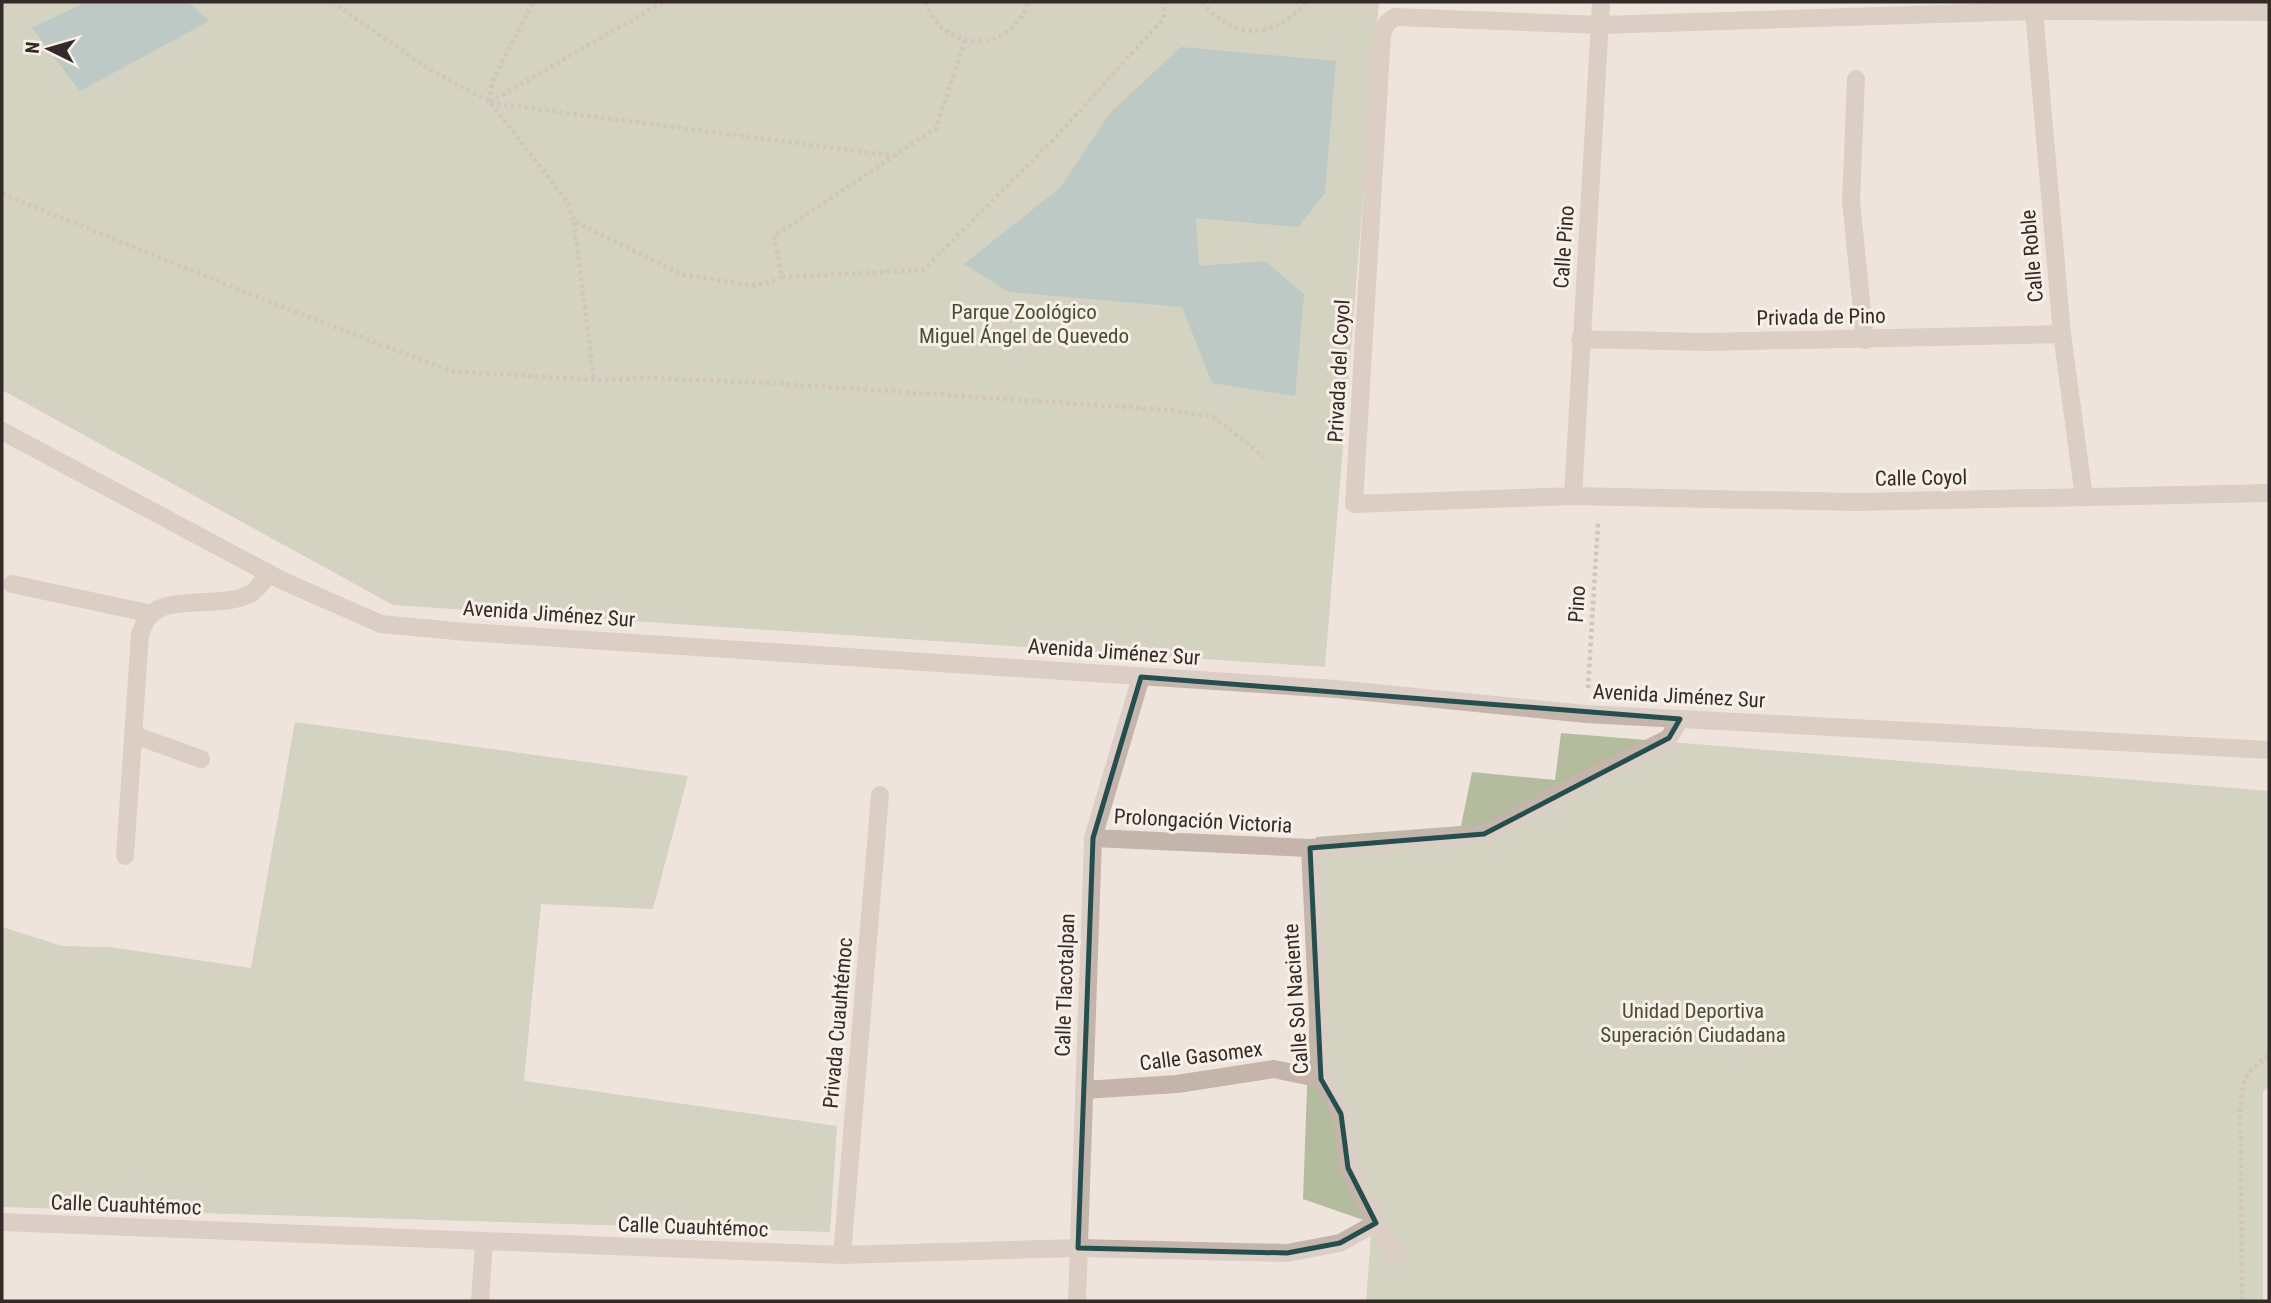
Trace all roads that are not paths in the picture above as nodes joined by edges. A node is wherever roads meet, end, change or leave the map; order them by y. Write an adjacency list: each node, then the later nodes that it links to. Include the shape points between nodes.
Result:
1 (1601, 2): 4 (street, Calle Pino)
2 (2034, 11): 3 (street); 4 (street); 6 (street, Calle Roble)
3 (2269, 12)
4 (1601, 25): 7 (street, Calle Pino); 11 (street, Privada del Coyol, via 1395,17 1387,23 1382,34 1354,504)
5 (1856, 79): 8 (street, via 1851,201)
6 (2062, 334): 8 (street, Privada de Pino); 12 (street, Calle Roble)
7 (1580, 340): 8 (street, Privada de Pino); 11 (street, Calle Pino)
8 (1865, 340)
9 (2, 431): 13 (street, Avenida Jiménez Sur)
10 (2269, 493): 12 (street, Calle Coyol)
11 (1573, 496): 12 (street, Calle Coyol, via 1856,502)
12 (2084, 497)
13 (268, 573): 15 (street, via 253,593 238,600 171,606); 16 (street, Avenida Jiménez Sur, via 381,624)
14 (12, 584): 15 (street)
15 (152, 614): 18 (street, via 140,634)
16 (1141, 677): 17 (street, Avenida Jiménez Sur); 22 (street, Calle Tlacotalpan)
17 (1680, 719): 19 (street, Avenida Jiménez Sur); 23 (street, Prolongación Victoria, via 1669,738 1484,834)
18 (134, 735): 20 (street); 24 (street)
19 (2269, 750)
20 (201, 759)
21 (880, 795): 32 (street, Privada Cuauhtémoc)
22 (1093, 838): 23 (street, Prolongación Victoria); 26 (street, Calle Tlacotalpan)
23 (1310, 848): 25 (street, Calle Sol Naciente)
24 (125, 856)
25 (1321, 1079): 26 (street, Calle Gasomex, via 1274,1069 1177,1084); 28 (street, Calle Sol Naciente, via 1341,1114 1348,1168)
26 (1084, 1090): 30 (street, Calle Tlacotalpan)
27 (2, 1222): 29 (street, Calle Cuauhtémoc)
28 (1376, 1223): 30 (street, Calle Cuauhtémoc, via 1340,1242 1287,1253); 31 (street, Calle Sol Naciente)
29 (484, 1242): 32 (street, Calle Cuauhtémoc); 33 (street)
30 (1077, 1248): 32 (street, Calle Cuauhtémoc); 34 (street, Calle Tlacotalpan)
31 (1398, 1254)
32 (842, 1255)
33 (481, 1301)
34 (1077, 1301)

